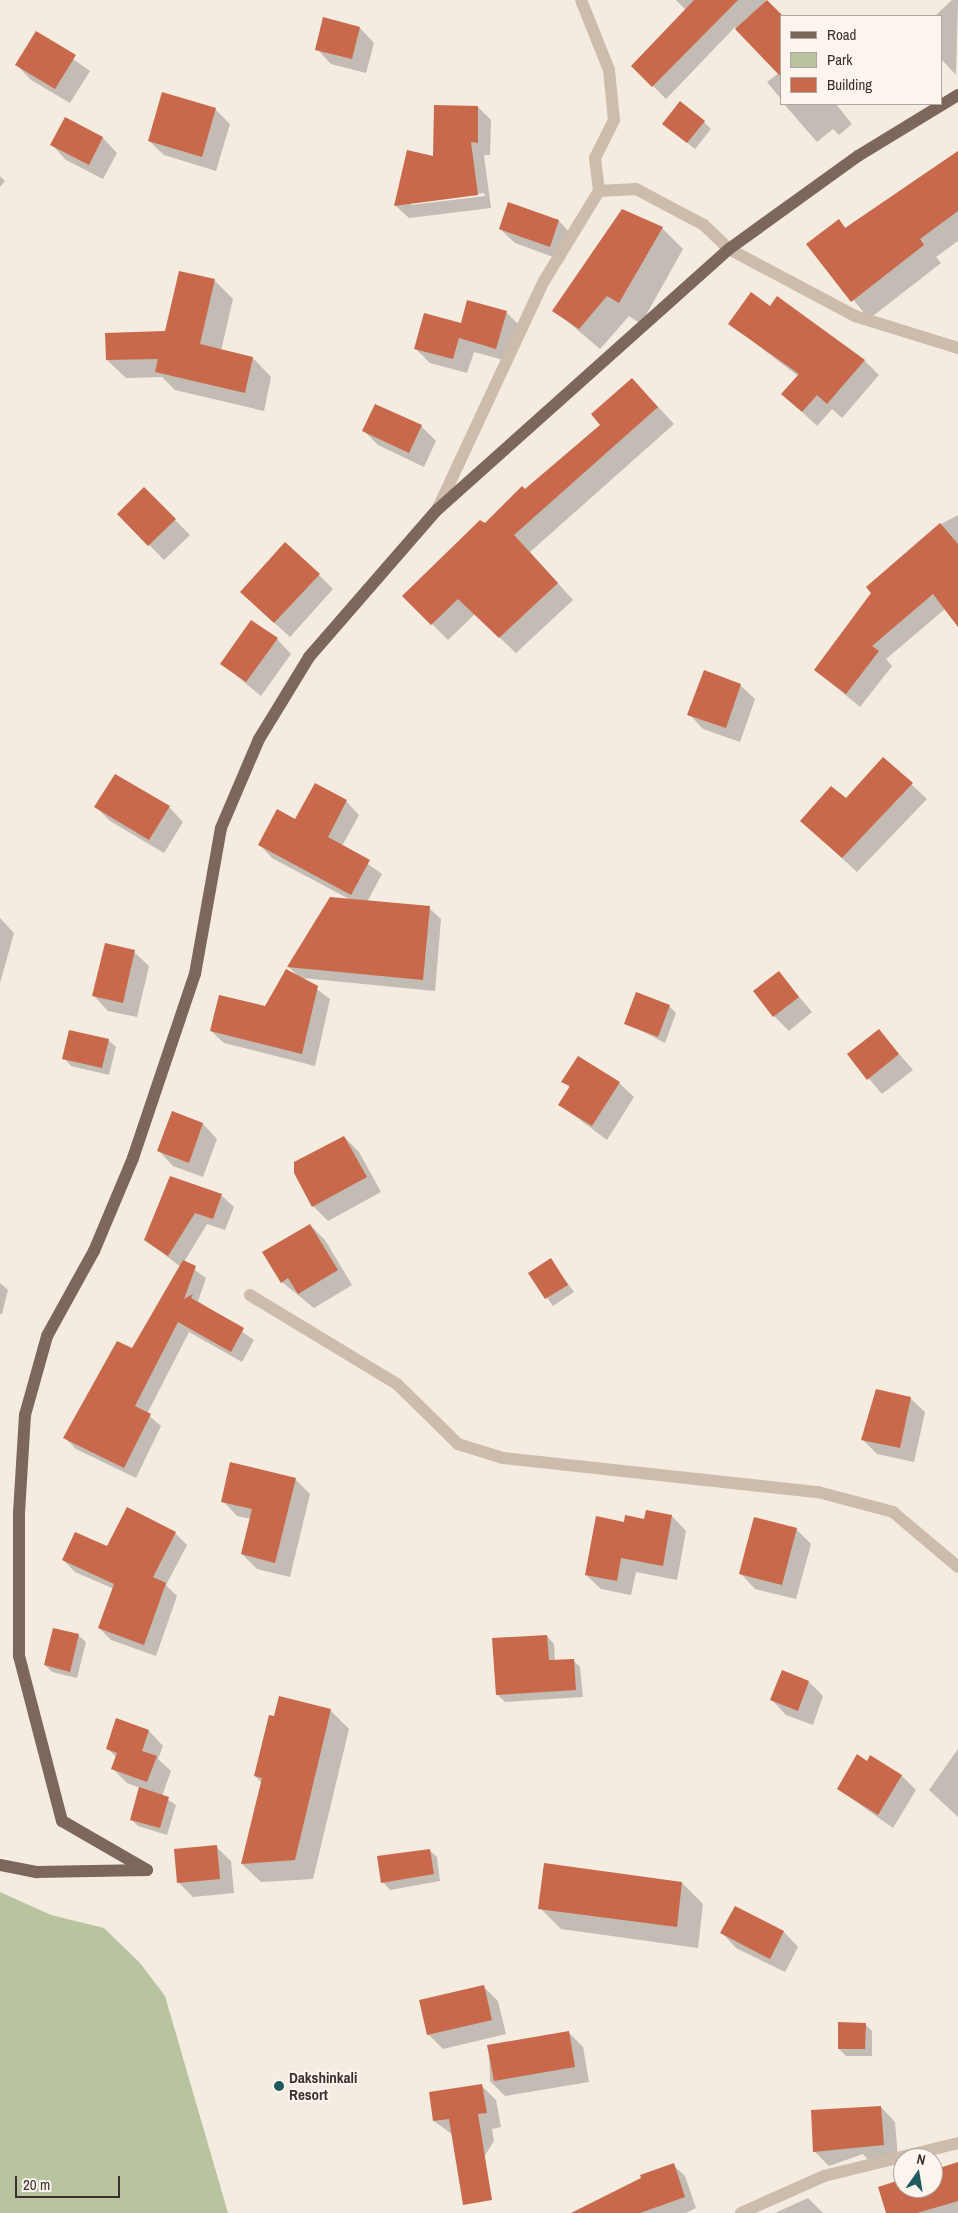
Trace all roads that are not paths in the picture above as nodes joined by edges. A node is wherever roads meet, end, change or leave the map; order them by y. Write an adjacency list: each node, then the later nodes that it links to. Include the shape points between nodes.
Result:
1 (581, 0): 5 (street, via 609,70 614,120 595,158)
2 (958, 95): 3 (main road)
3 (943, 104)
4 (942, 105): 6 (main road, via 858,156)
5 (599, 191): 6 (street, via 636,189 704,225); 8 (street, via 544,281)
6 (729, 249): 7 (street, via 854,316); 8 (main road)
7 (958, 348)
8 (437, 510): 11 (main road, via 309,657 259,739 221,828 196,974 133,1158 94,1252 47,1336 25,1415 19,1513 19,1656 62,1821 147,1870 37,1872)
9 (250, 1295): 10 (street, via 396,1384 458,1444 503,1458 818,1492 892,1512)
10 (958, 1567)
11 (0, 1865)
12 (958, 2144): 13 (street, via 824,2176)
13 (741, 2213)

